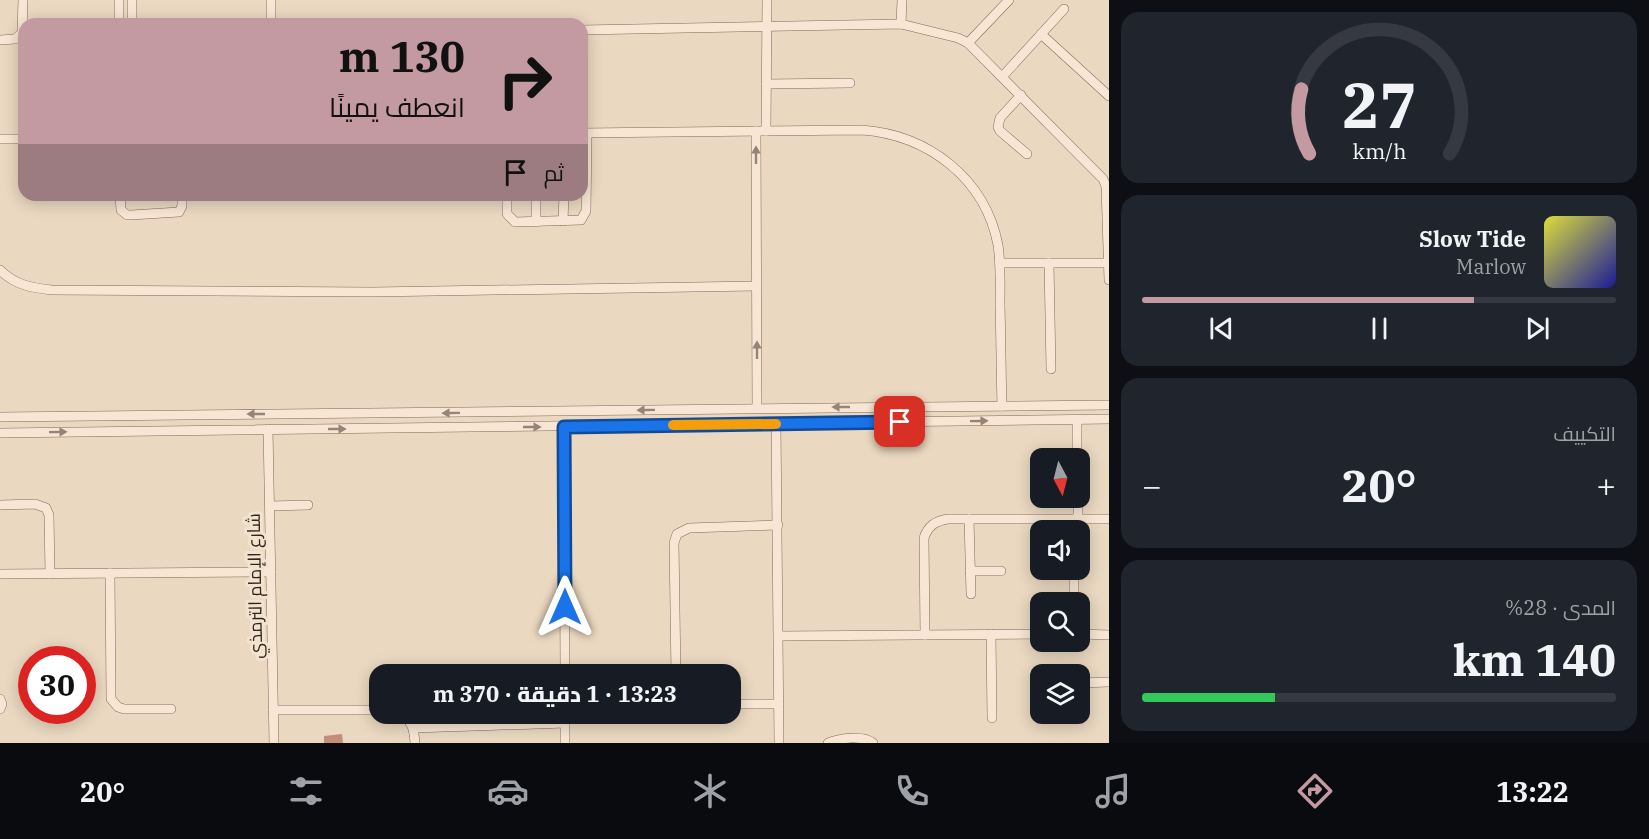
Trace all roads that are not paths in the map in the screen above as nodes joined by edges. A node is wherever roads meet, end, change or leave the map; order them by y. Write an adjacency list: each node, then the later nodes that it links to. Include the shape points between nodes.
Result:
1 (23, 0): 9 (street)
2 (119, 0): 10 (street)
3 (132, 0): 11 (street)
4 (271, 0): 12 (street)
5 (767, 0): 14 (street)
6 (902, 0): 13 (street)
7 (1009, 0): 19 (street)
8 (1064, 9): 16 (street)
9 (22, 18)
10 (119, 18)
11 (132, 18)
12 (271, 18)
13 (901, 24): 14 (street); 19 (street)
14 (767, 26): 15 (street); 22 (street)
15 (588, 30)
16 (1041, 34): 20 (street); 24 (street)
17 (18, 36): 18 (street)
18 (0, 40)
19 (968, 43): 20 (street)
20 (1002, 76): 23 (street)
21 (850, 83): 22 (street)
22 (766, 84): 25 (street)
23 (1021, 95): 29 (street, via 1000,118 998,127); 30 (street)
24 (1109, 96)
25 (761, 131): 26 (street); 40 (street, via 875,131 921,144 952,165 977,194 993,228); 45 (street, one-way to 25)
26 (588, 133)
27 (18, 139): 28 (street)
28 (0, 140)
29 (1027, 154)
30 (1106, 176): 39 (street)
31 (120, 201): 32 (street, via 121,210 131,215 179,212)
32 (182, 201)
33 (507, 201): 38 (street, via 507,214 515,222)
34 (536, 201): 38 (street)
35 (564, 201): 37 (street)
36 (586, 201): 37 (street, via 581,220)
37 (563, 221): 38 (street)
38 (536, 222)
39 (1109, 243): 42 (street)
40 (1000, 263): 41 (street); 49 (street)
41 (1049, 263): 42 (street); 46 (street)
42 (1109, 263): 44 (street)
43 (0, 270): 45 (street, via 28,288 52,290 373,292)
44 (1109, 280)
45 (756, 286): 52 (street, one-way to 45)
46 (1051, 369)
47 (1109, 405): 50 (street)
48 (941, 406): 49 (street); 51 (street, one-way to 51); 62 (street)
49 (1002, 406): 50 (street)
50 (1043, 406): 60 (street)
51 (818, 407): 52 (street); 63 (street)
52 (757, 408): 53 (street)
53 (704, 409): 54 (street, one-way to 54); 65 (street)
54 (610, 410): 55 (street); 66 (street)
55 (505, 412): 56 (street, one-way to 56); 68 (street)
56 (313, 414): 57 (street, one-way to 57); 71 (street)
57 (226, 415): 58 (street); 69 (street)
58 (0, 417)
59 (1109, 419): 61 (street)
60 (1043, 420): 61 (street); 62 (street, one-way to 60)
61 (1077, 420): 73 (street)
62 (941, 421): 63 (street)
63 (817, 423): 64 (street)
64 (776, 424): 65 (street); 81 (street)
65 (704, 425): 66 (street)
66 (610, 426): 67 (street)
67 (564, 427): 68 (street, one-way to 67); 95 (street)
68 (505, 428): 71 (street, one-way to 68)
69 (227, 429): 70 (street); 72 (street, one-way to 69)
70 (268, 429): 71 (street); 76 (street, شارع الإمام الترمذي)
71 (313, 429)
72 (0, 433)
73 (1077, 448)
74 (0, 505): 87 (street, via 35,504 46,508)
75 (308, 505): 76 (street)
76 (270, 506): 84 (street, شارع الإمام الترمذي)
77 (1077, 508): 79 (street)
78 (969, 519): 79 (street); 82 (street); 93 (street, via 941,520 926,532)
79 (1075, 519): 80 (street)
80 (1109, 519)
81 (778, 525): 94 (street); 96 (street, via 689,528 677,534)
82 (970, 571): 83 (street); 88 (street)
83 (1001, 571)
84 (271, 572): 85 (street); 104 (street, شارع الإمام الترمذي)
85 (110, 573): 87 (street); 103 (street, via 111,699 124,709)
86 (0, 574): 87 (street)
87 (50, 574)
88 (971, 594)
89 (991, 634): 90 (street); 93 (street); 106 (street)
90 (1030, 634)
91 (1090, 634): 92 (street)
92 (1109, 634)
93 (925, 635): 94 (street)
94 (779, 636): 101 (street)
95 (565, 664)
96 (676, 664)
97 (1109, 682): 98 (street)
98 (1090, 683)
99 (0, 699): 102 (street)
100 (741, 704): 101 (street)
101 (779, 704): 114 (street)
102 (0, 709)
103 (171, 709)
104 (273, 710): 105 (street); 111 (street, شارع الإمام الترمذي)
105 (369, 710)
106 (992, 718)
107 (411, 724): 110 (street)
108 (481, 724): 110 (street)
109 (565, 724): 113 (street)
110 (414, 728): 112 (street)
111 (274, 743)
112 (415, 743)
113 (565, 743)
114 (780, 743)
115 (828, 743): 116 (street, via 865,739)
116 (873, 743)

